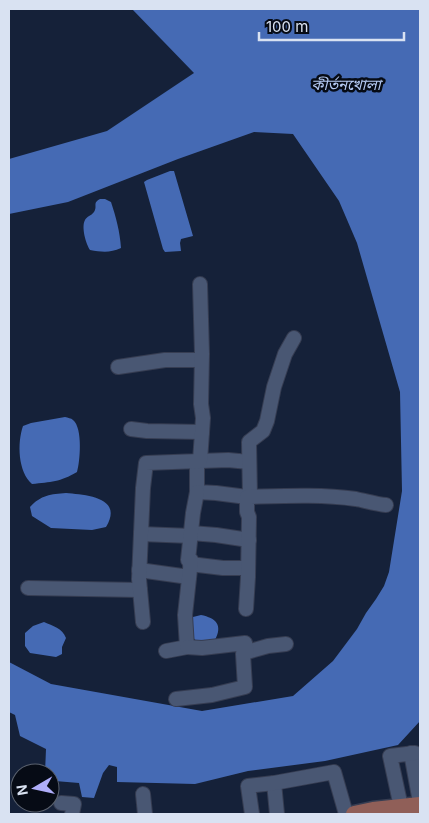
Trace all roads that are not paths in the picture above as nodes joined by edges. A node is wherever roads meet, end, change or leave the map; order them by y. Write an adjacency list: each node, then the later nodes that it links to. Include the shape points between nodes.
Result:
1 (200, 284): 3 (street)
2 (294, 338): 8 (street, via 274,386 263,431 249,442)
3 (201, 360): 4 (street, via 165,360); 6 (street)
4 (118, 367)
5 (131, 429): 6 (street)
6 (202, 432): 7 (street)
7 (199, 461): 8 (street); 9 (street); 12 (street, via 146,463)
8 (249, 462): 10 (street)
9 (197, 492): 10 (street); 13 (street)
10 (248, 497): 11 (street, via 314,496); 14 (street)
11 (386, 505)
12 (141, 534): 13 (street); 16 (street)
13 (191, 535): 14 (street); 17 (street)
14 (248, 540): 15 (street)
15 (248, 568): 17 (street); 20 (street)
16 (139, 570): 17 (street); 19 (street)
17 (190, 571): 23 (street, via 185,614)
18 (28, 588): 19 (street)
19 (140, 590): 21 (street)
20 (246, 609)
21 (143, 622)
22 (286, 644): 25 (street)
23 (188, 647): 24 (street); 25 (street, via 245,644)
24 (166, 651)
25 (247, 652): 26 (street, via 243,654 245,687)
26 (176, 699)
27 (274, 783): 34 (street, via 248,786); 35 (street); 36 (street, via 334,772)
28 (143, 794): 33 (street)
29 (61, 803): 32 (street, via 74,804)
30 (420, 803): 31 (main road); 31 (street, via 413,753 390,756)
31 (401, 807): 37 (main road)
32 (72, 814)
33 (145, 814)
34 (252, 814)
35 (277, 814)
36 (346, 814)
37 (354, 814)

